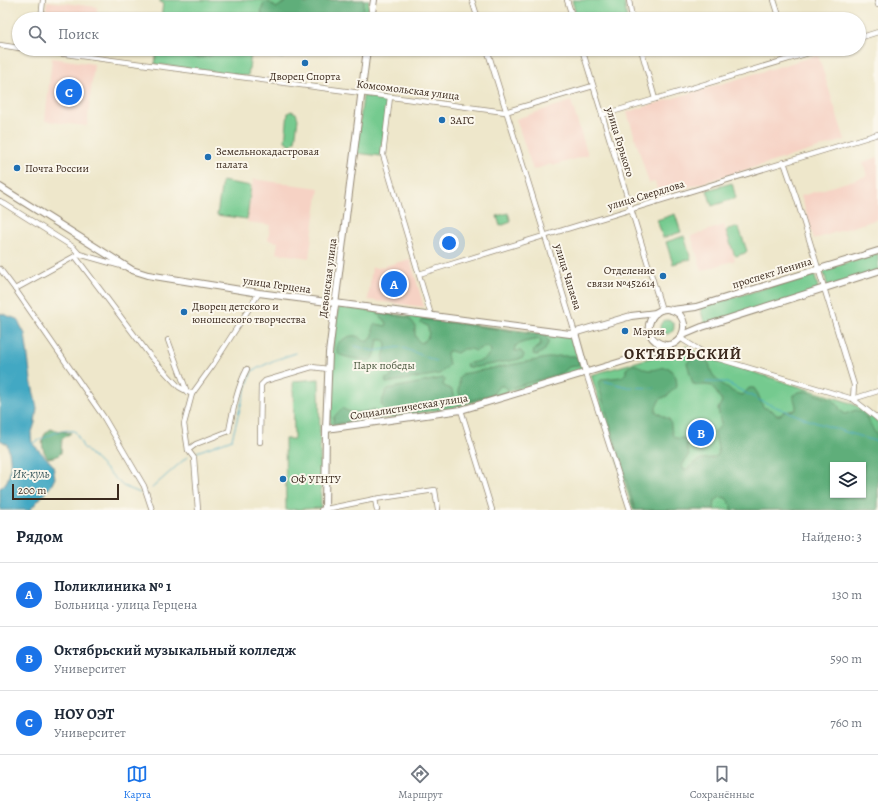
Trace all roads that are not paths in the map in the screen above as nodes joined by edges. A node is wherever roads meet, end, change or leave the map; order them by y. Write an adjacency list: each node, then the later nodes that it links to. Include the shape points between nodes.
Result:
1 (43, 0): 9 (street)
2 (374, 0): 10 (main road)
3 (472, 0): 11 (street)
4 (567, 0): 12 (street)
5 (629, 0): 13 (street)
6 (774, 0): 14 (street)
7 (877, 0): 8 (street)
8 (878, 5)
9 (42, 12)
10 (372, 12)
11 (476, 12)
12 (571, 12)
13 (631, 12)
14 (778, 12)
15 (878, 32): 16 (street)
16 (866, 36)
17 (0, 45): 18 (street)
18 (12, 47)
19 (82, 56): 27 (street, Комсомольская улица)
20 (366, 56): 27 (main road, Девонская улица)
21 (489, 56): 30 (street, улица Чапаева)
22 (584, 56): 26 (street, улица Горького)
23 (643, 56): 29 (street)
24 (799, 56): 25 (street)
25 (792, 58): 29 (street)
26 (593, 86): 30 (street, Комсомольская улица); 31 (street, улица Горького)
27 (362, 93): 28 (street, Комсомольская улица); 48 (main road, Девонская улица)
28 (390, 97): 30 (street, Комсомольская улица); 44 (street, via 383,155)
29 (655, 99): 31 (street)
30 (505, 112): 37 (street, улица Чапаева)
31 (602, 115): 36 (street, улица Горького)
32 (878, 134): 33 (street, улица Свердлова)
33 (784, 162): 36 (street, улица Свердлова); 42 (street)
34 (0, 187): 41 (main road, улица Герцена)
35 (0, 201): 39 (street, via 73,247)
36 (631, 209): 37 (street, улица Свердлова); 49 (street, улица Горького)
37 (544, 235): 44 (street, улица Свердлова); 53 (street, улица Чапаева)
38 (878, 250): 42 (main road, проспект Ленина)
39 (77, 255): 41 (street); 45 (street); 61 (street, via 151,358)
40 (0, 269): 45 (street)
41 (132, 270): 47 (main road, улица Герцена, via 164,279)
42 (818, 270): 46 (street); 50 (main road, проспект Ленина, via 696,307)
43 (878, 271): 46 (main road)
44 (419, 274): 52 (street)
45 (16, 288): 71 (street, via 102,416 144,486)
46 (824, 288): 54 (main road); 63 (street, via 854,385)
47 (259, 293): 48 (main road, улица Герцена); 62 (street)
48 (335, 303): 52 (main road, улица Герцена); 58 (main road, Девонская улица)
49 (662, 310): 50 (main road); 51 (main road)
50 (672, 310): 54 (main road, via 683,320 684,330)
51 (656, 313): 53 (main road, via 631,316); 56 (main road, via 650,320 650,334 656,342)
52 (431, 315): 53 (main road, улица Герцена)
53 (575, 333): 59 (main road, улица Чапаева)
54 (681, 336): 56 (main road, via 672,344); 63 (street, via 709,356)
55 (168, 340): 61 (street)
56 (665, 345): 59 (main road, via 644,355)
57 (247, 369): 68 (street, via 236,398 229,431 196,444)
58 (328, 369): 66 (main road, Девонская улица); 67 (street, via 312,367 265,380 261,385)
59 (586, 373): 64 (main road, Социалистическая улица); 76 (street, улица Чапаева)
60 (878, 390): 63 (street)
61 (187, 392): 62 (street)
62 (192, 394): 68 (street, via 184,424)
63 (853, 399): 65 (street)
64 (461, 410): 66 (main road, Социалистическая улица); 75 (street)
65 (878, 419)
66 (326, 429): 70 (main road, Девонская улица)
67 (260, 442)
68 (188, 450): 72 (street, via 194,458)
69 (375, 499): 70 (street); 73 (street); 74 (street, via 435,490)
70 (325, 509)
71 (152, 510)
72 (198, 510)
73 (377, 510)
74 (438, 510)
75 (492, 510)
76 (630, 510)

